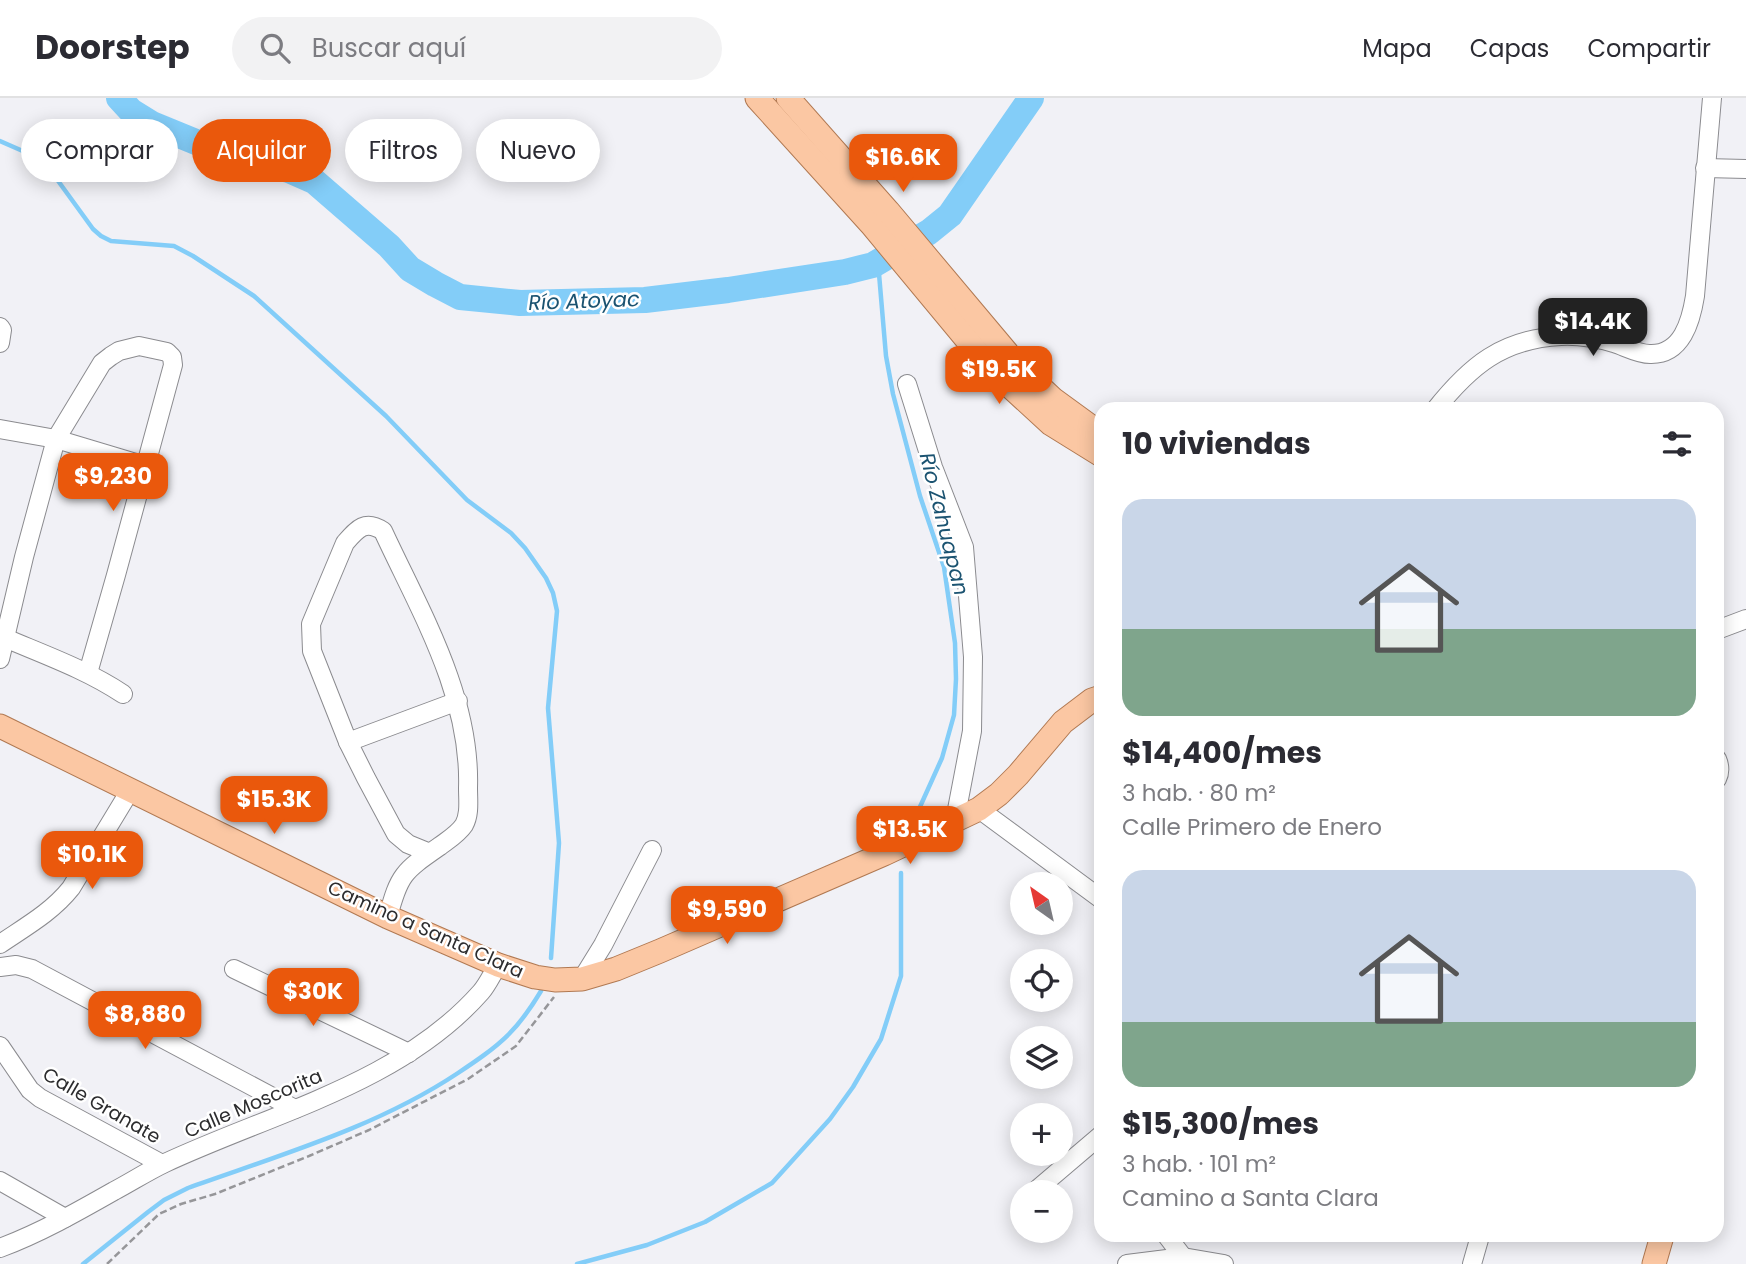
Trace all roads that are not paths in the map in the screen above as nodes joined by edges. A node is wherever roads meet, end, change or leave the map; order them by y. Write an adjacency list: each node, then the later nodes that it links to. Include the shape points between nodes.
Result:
1 (757, 98): 4 (main road)
2 (788, 98): 4 (main road)
3 (1712, 98): 5 (street)
4 (806, 135): 11 (main road, via 888,211 1019,367); 11 (main road, via 871,224 978,354 1003,380)
5 (1705, 167): 6 (street); 10 (street, via 1695,296 1691,318 1676,343 1652,354 1584,336 1530,341 1478,364)
6 (1746, 169)
7 (0, 327): 8 (street)
8 (0, 343)
9 (907, 384): 29 (street, via 964,547 973,657 972,731)
10 (1441, 402)
11 (1046, 406): 13 (main road); 15 (main road, via 1080,443)
12 (0, 429): 14 (street)
13 (1094, 430)
14 (56, 439): 16 (street); 16 (street, via 102,363 119,351 139,346 167,352 173,365); 19 (street)
15 (1094, 451)
16 (146, 466): 21 (street)
17 (1746, 619): 18 (street)
18 (1724, 627)
19 (5, 639): 20 (street); 21 (street)
20 (0, 659)
21 (88, 673): 22 (street)
22 (123, 694)
23 (1094, 699): 28 (main road, Camino a Santa Clara, via 1063,722 1018,775)
24 (457, 701): 26 (street); 26 (street, via 383,531 365,526 345,543 311,624 312,651); 31 (street, via 469,764 468,815 453,837)
25 (0, 726): 27 (main road, Camino a Santa Clara)
26 (348, 742): 31 (street, via 396,834)
27 (131, 789): 33 (main road, Camino a Santa Clara); 34 (street, via 71,888 43,915)
28 (979, 809): 29 (main road, Camino a Santa Clara); 32 (street)
29 (955, 820): 38 (main road, Camino a Santa Clara, via 673,946 616,969)
30 (652, 850): 38 (street, via 603,946)
31 (430, 853): 33 (street, via 403,876)
32 (1094, 895)
33 (388, 917): 35 (main road, Camino a Santa Clara)
34 (0, 944)
35 (498, 965): 38 (main road, Camino a Santa Clara, via 555,981); 40 (street, Calle Moscorita, via 482,990 451,1021)
36 (0, 967): 41 (street, via 32,969)
37 (234, 969): 40 (street)
38 (573, 979)
39 (0, 1046): 43 (street, Calle Granate, via 40,1098)
40 (409, 1053): 41 (street, Calle Moscorita)
41 (295, 1109): 43 (street, Calle Moscorita)
42 (1094, 1141): 44 (street)
43 (162, 1164): 46 (street, Calle Moscorita)
44 (1048, 1180)
45 (0, 1181): 46 (street)
46 (65, 1218): 50 (street, Calle Moscorita)
47 (1172, 1242): 51 (street)
48 (1474, 1242): 54 (street)
49 (1660, 1242): 55 (main road)
50 (0, 1248)
51 (1183, 1256): 52 (street); 53 (street)
52 (1127, 1264)
53 (1224, 1264)
54 (1472, 1264)
55 (1654, 1264)

